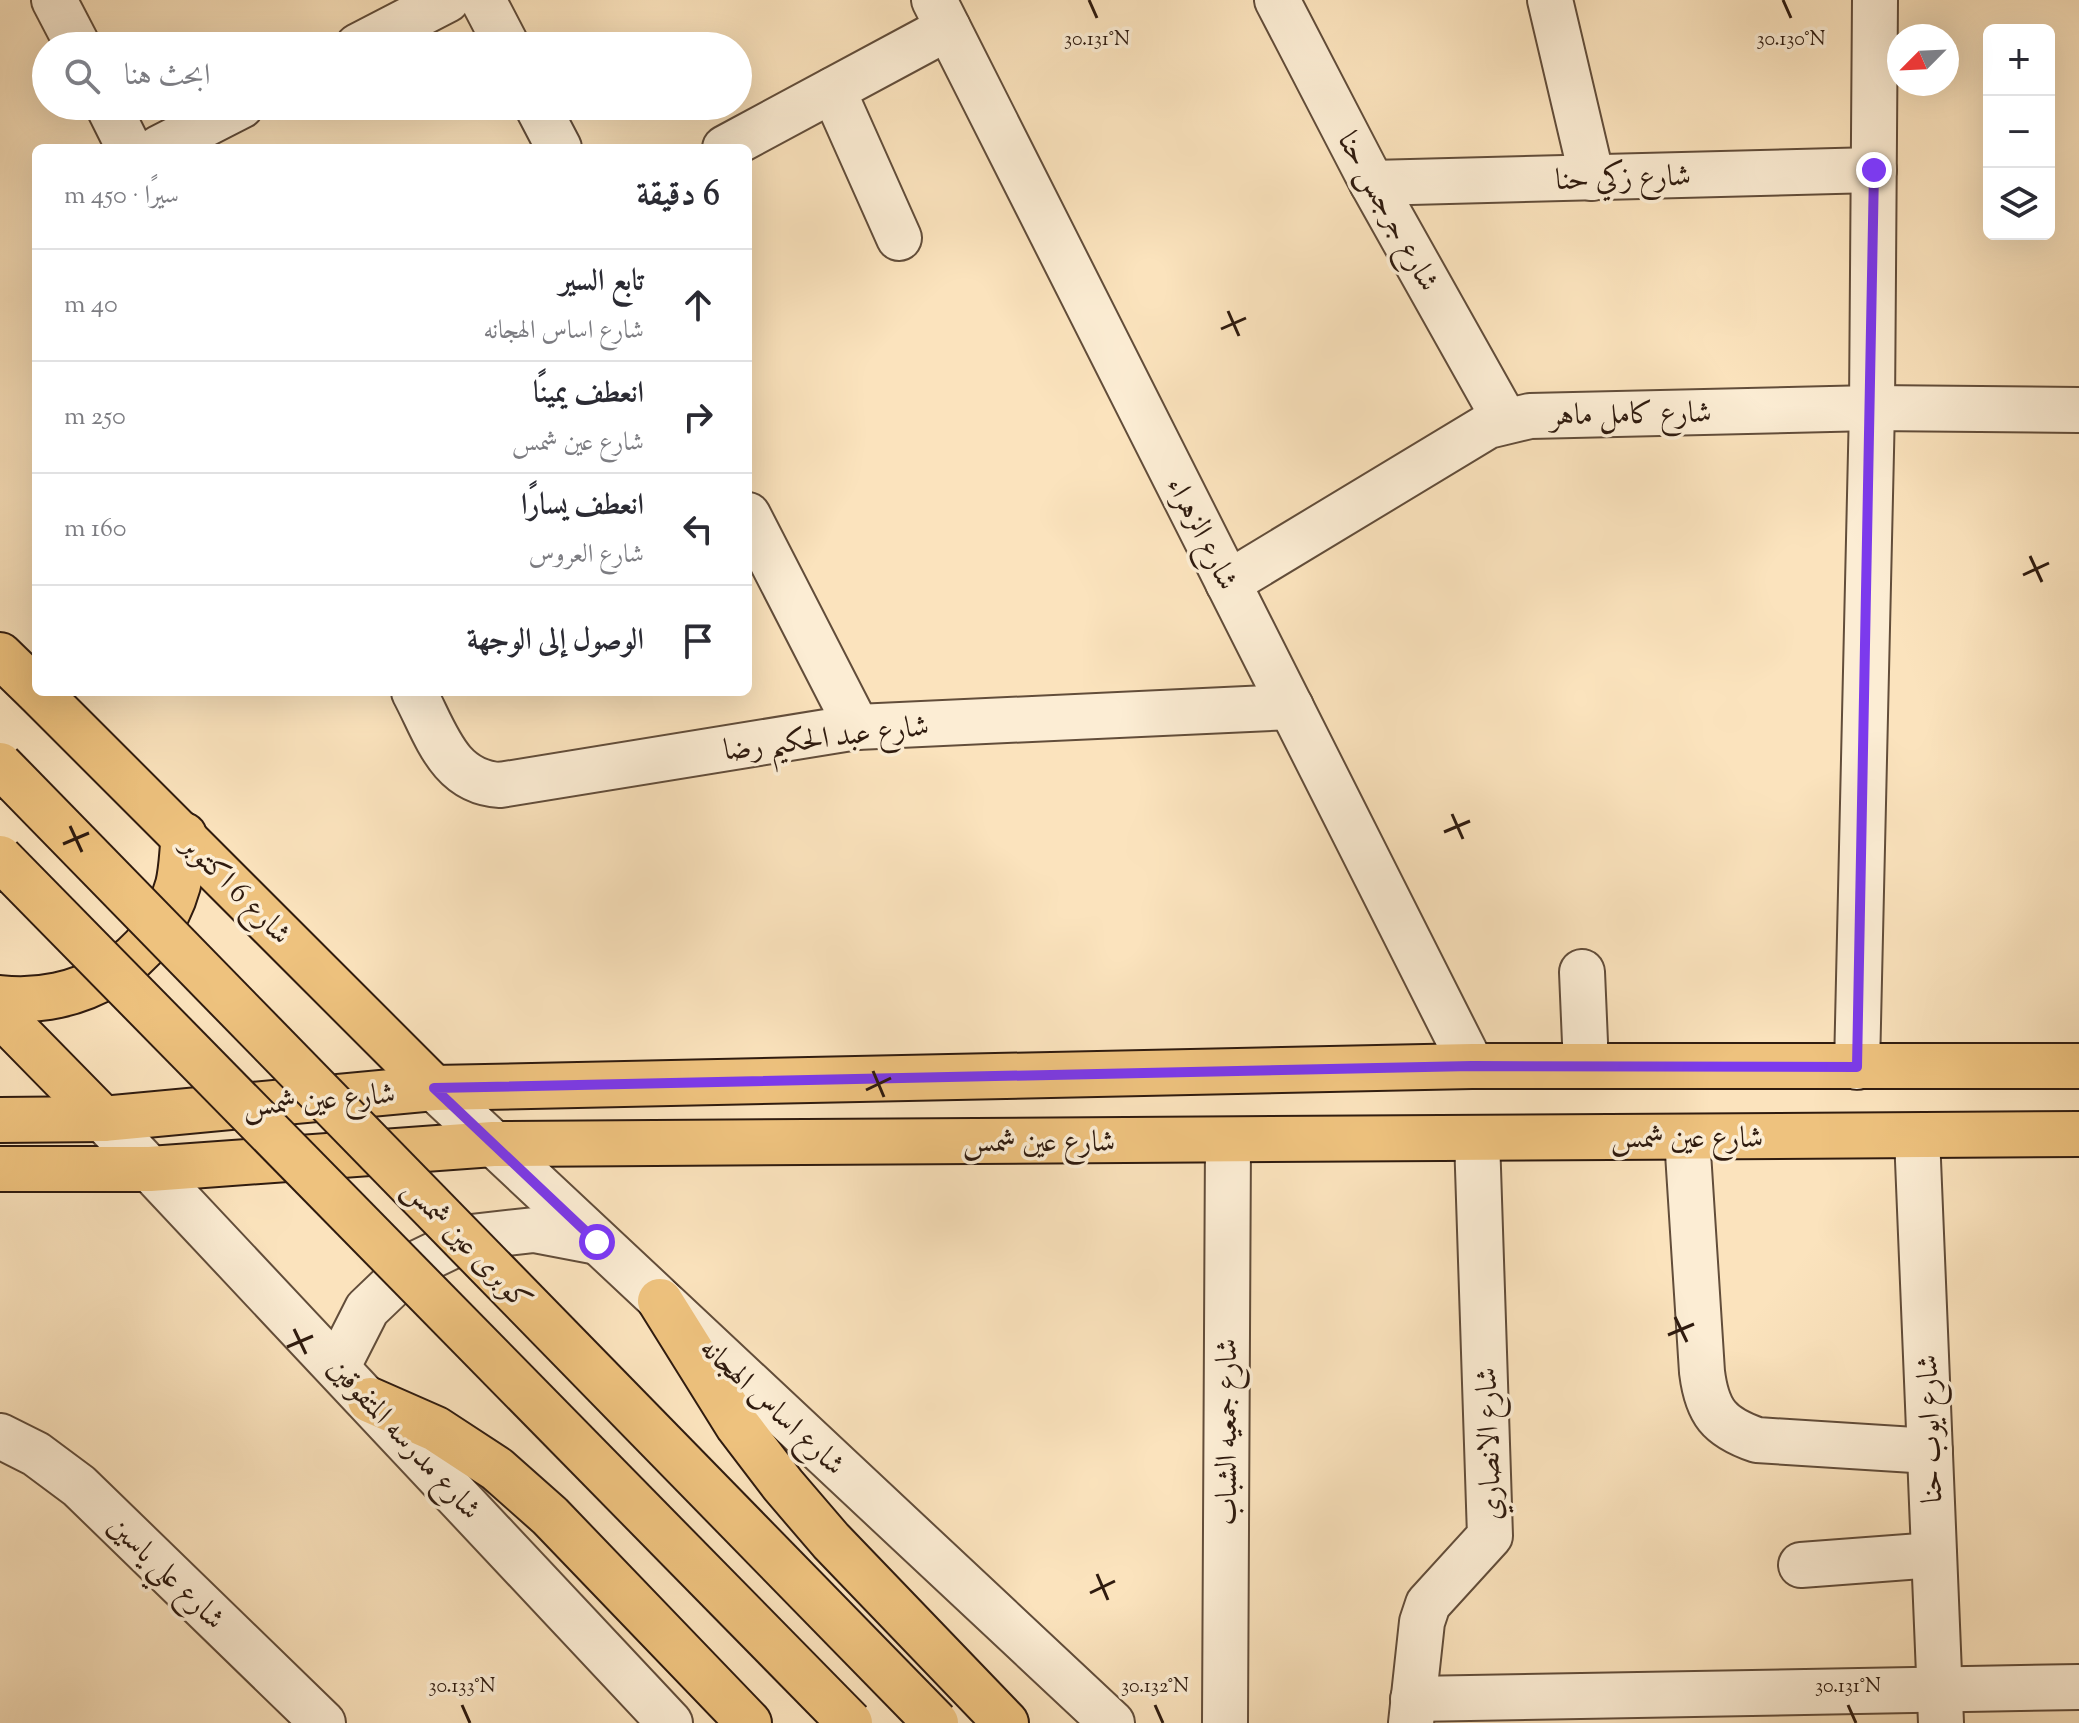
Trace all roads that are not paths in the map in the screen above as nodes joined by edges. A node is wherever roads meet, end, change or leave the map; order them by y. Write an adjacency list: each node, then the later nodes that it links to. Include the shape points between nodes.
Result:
1 (54, 0): 8 (street)
2 (447, 0): 9 (street)
3 (483, 0): 10 (street)
4 (1277, 0): 21 (street, شارع جرجس حنا)
5 (1550, 0): 20 (street)
6 (1875, 0): 19 (street)
7 (941, 14): 11 (street); 27 (street, شارع الزهراء)
8 (71, 32)
9 (385, 32)
10 (500, 32)
11 (833, 90): 18 (street); 22 (street)
12 (115, 120): 15 (street)
13 (214, 120): 16 (street)
14 (544, 120): 17 (street)
15 (127, 144)
16 (167, 144)
17 (557, 144)
18 (732, 144)
19 (1874, 170): 20 (street, شارع زكي حنا); 23 (street)
20 (1592, 178): 21 (street, شارع زكي حنا)
21 (1372, 183): 25 (street, شارع جرجس حنا)
22 (899, 238)
23 (1872, 408): 24 (street, شارع كامل ماهر); 25 (street, شارع كامل ماهر); 43 (street)
24 (2079, 410)
25 (1505, 420): 27 (street, شارع كامل ماهر)
26 (752, 523): 33 (street)
27 (1228, 583): 32 (street, شارع الزهراء)
28 (0, 655): 29 (main road, شارع 6 اكتوبر)
29 (32, 686)
30 (42, 696): 35 (main road, شارع 6 اكتوبر)
31 (416, 696): 33 (street, شارع عبد الحكيم رضا, via 460,772 479,784 500,785)
32 (1291, 707): 33 (street, شارع عبد الحكيم رضا); 40 (street, شارع الزهراء)
33 (857, 727)
34 (0, 765): 70 (main road, كوبرى عين شمس, bridge)
35 (184, 835): 38 (main road, via 178,885 157,930 124,967 81,991 32,1002); 44 (main road, شارع 6 اكتوبر)
36 (0, 858): 69 (main road, كوبرى عين شمس, bridge)
37 (1582, 972): 41 (street)
38 (0, 998)
39 (0, 1014): 45 (main road)
40 (1472, 1066): 41 (main road, شارع عين شمس); 44 (main road, شارع عين شمس)
41 (1586, 1066): 43 (main road, شارع عين شمس)
42 (2079, 1066): 43 (main road, شارع عين شمس)
43 (1857, 1067)
44 (434, 1088): 45 (main road, شارع عين شمس); 52 (street, شارع اساس الهجانه)
45 (103, 1119): 46 (main road, شارع عين شمس); 54 (street, شارع مدرسه المتفوقين)
46 (0, 1120)
47 (2079, 1134): 48 (main road, شارع عين شمس)
48 (1917, 1136): 49 (main road, شارع عين شمس); 60 (street, شارع ايوب حنا)
49 (1687, 1137): 50 (main road, شارع عين شمس); 60 (street, via 1705,1398 1731,1431 1757,1440)
50 (1477, 1138): 51 (main road, شارع عين شمس); 65 (street, شارع الانصاري, via 1490,1536 1428,1604)
51 (1228, 1140): 52 (main road, شارع عين شمس); 73 (street, شارع جمعيه الشباب)
52 (493, 1144): 54 (main road, شارع عين شمس); 55 (street, شارع اساس الهجانه)
53 (0, 1169): 54 (main road, شارع عين شمس)
54 (150, 1169): 57 (street, شارع مدرسه المتفوقين)
55 (597, 1242): 56 (street, شارع اساس الهجانه); 57 (street, via 534,1230 471,1237 413,1265 367,1309)
56 (660, 1301): 71 (main road, via 730,1414 783,1485); 72 (street, شارع اساس الهجانه)
57 (338, 1366): 58 (street, شارع مدرسه المتفوقين)
58 (370, 1400): 67 (street, شارع مدرسه المتفوقين); 68 (main road, via 436,1429 497,1469 550,1516)
59 (0, 1436): 66 (street, شارع علي ياسين, via 36,1454 79,1486)
60 (1930, 1451): 61 (street, شارع ايوب حنا)
61 (1934, 1555): 62 (street); 64 (street, شارع ايوب حنا)
62 (1801, 1565)
63 (2079, 1687): 64 (street)
64 (1940, 1706): 65 (street)
65 (1412, 1711)
66 (323, 1723)
67 (669, 1723)
68 (749, 1723)
69 (850, 1723)
70 (936, 1723)
71 (1006, 1723)
72 (1112, 1723)
73 (1225, 1723)

